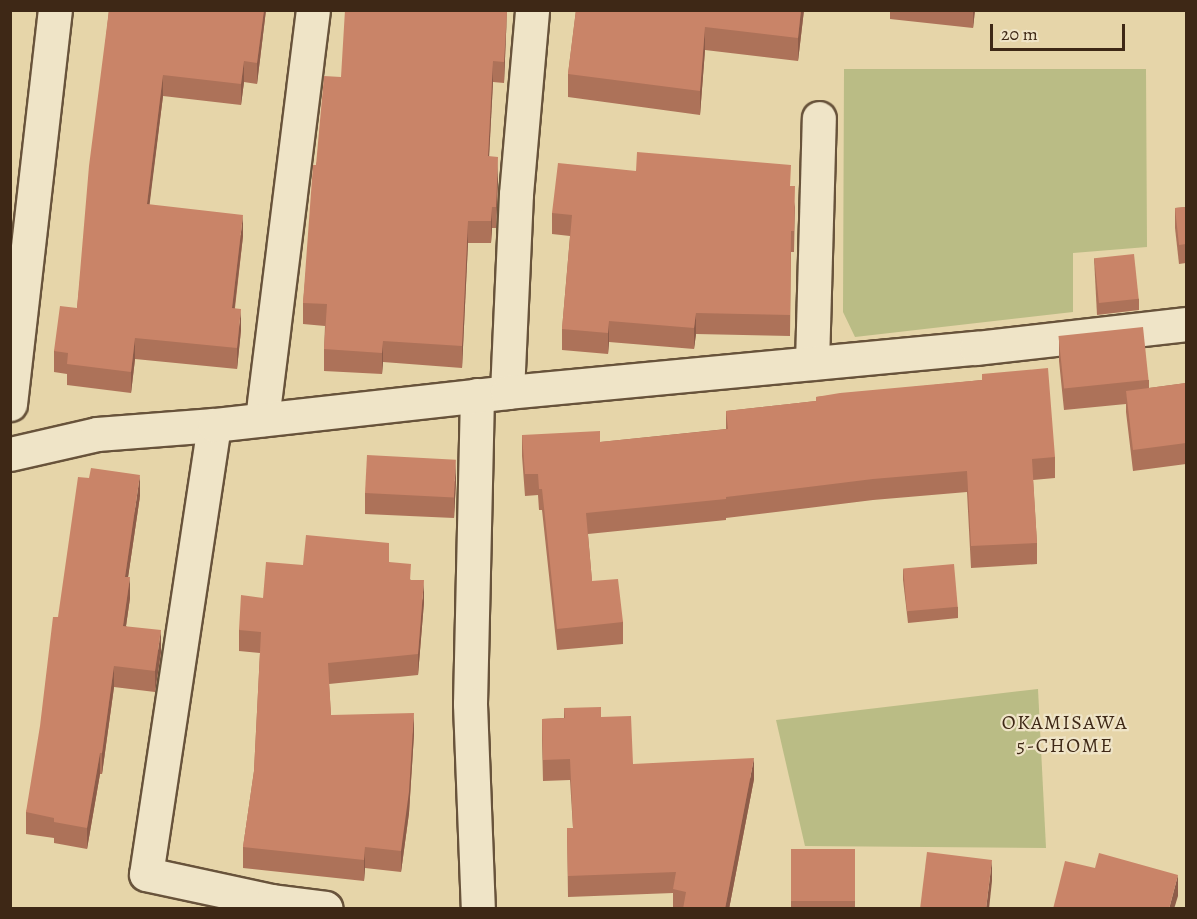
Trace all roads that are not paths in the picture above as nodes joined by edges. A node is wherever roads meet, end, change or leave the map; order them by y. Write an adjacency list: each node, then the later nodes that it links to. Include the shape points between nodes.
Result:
1 (55, 10): 8 (street)
2 (532, 10): 7 (street, via 516,194)
3 (314, 11): 9 (street)
4 (819, 118): 6 (street)
5 (1186, 324): 6 (street)
6 (812, 363): 7 (street)
7 (492, 393): 9 (street); 13 (street, via 470,704)
8 (10, 404)
9 (262, 419): 10 (street)
10 (214, 425): 11 (street, via 97,434); 12 (street, via 146,874)
11 (10, 454)
12 (326, 909)
13 (478, 909)

